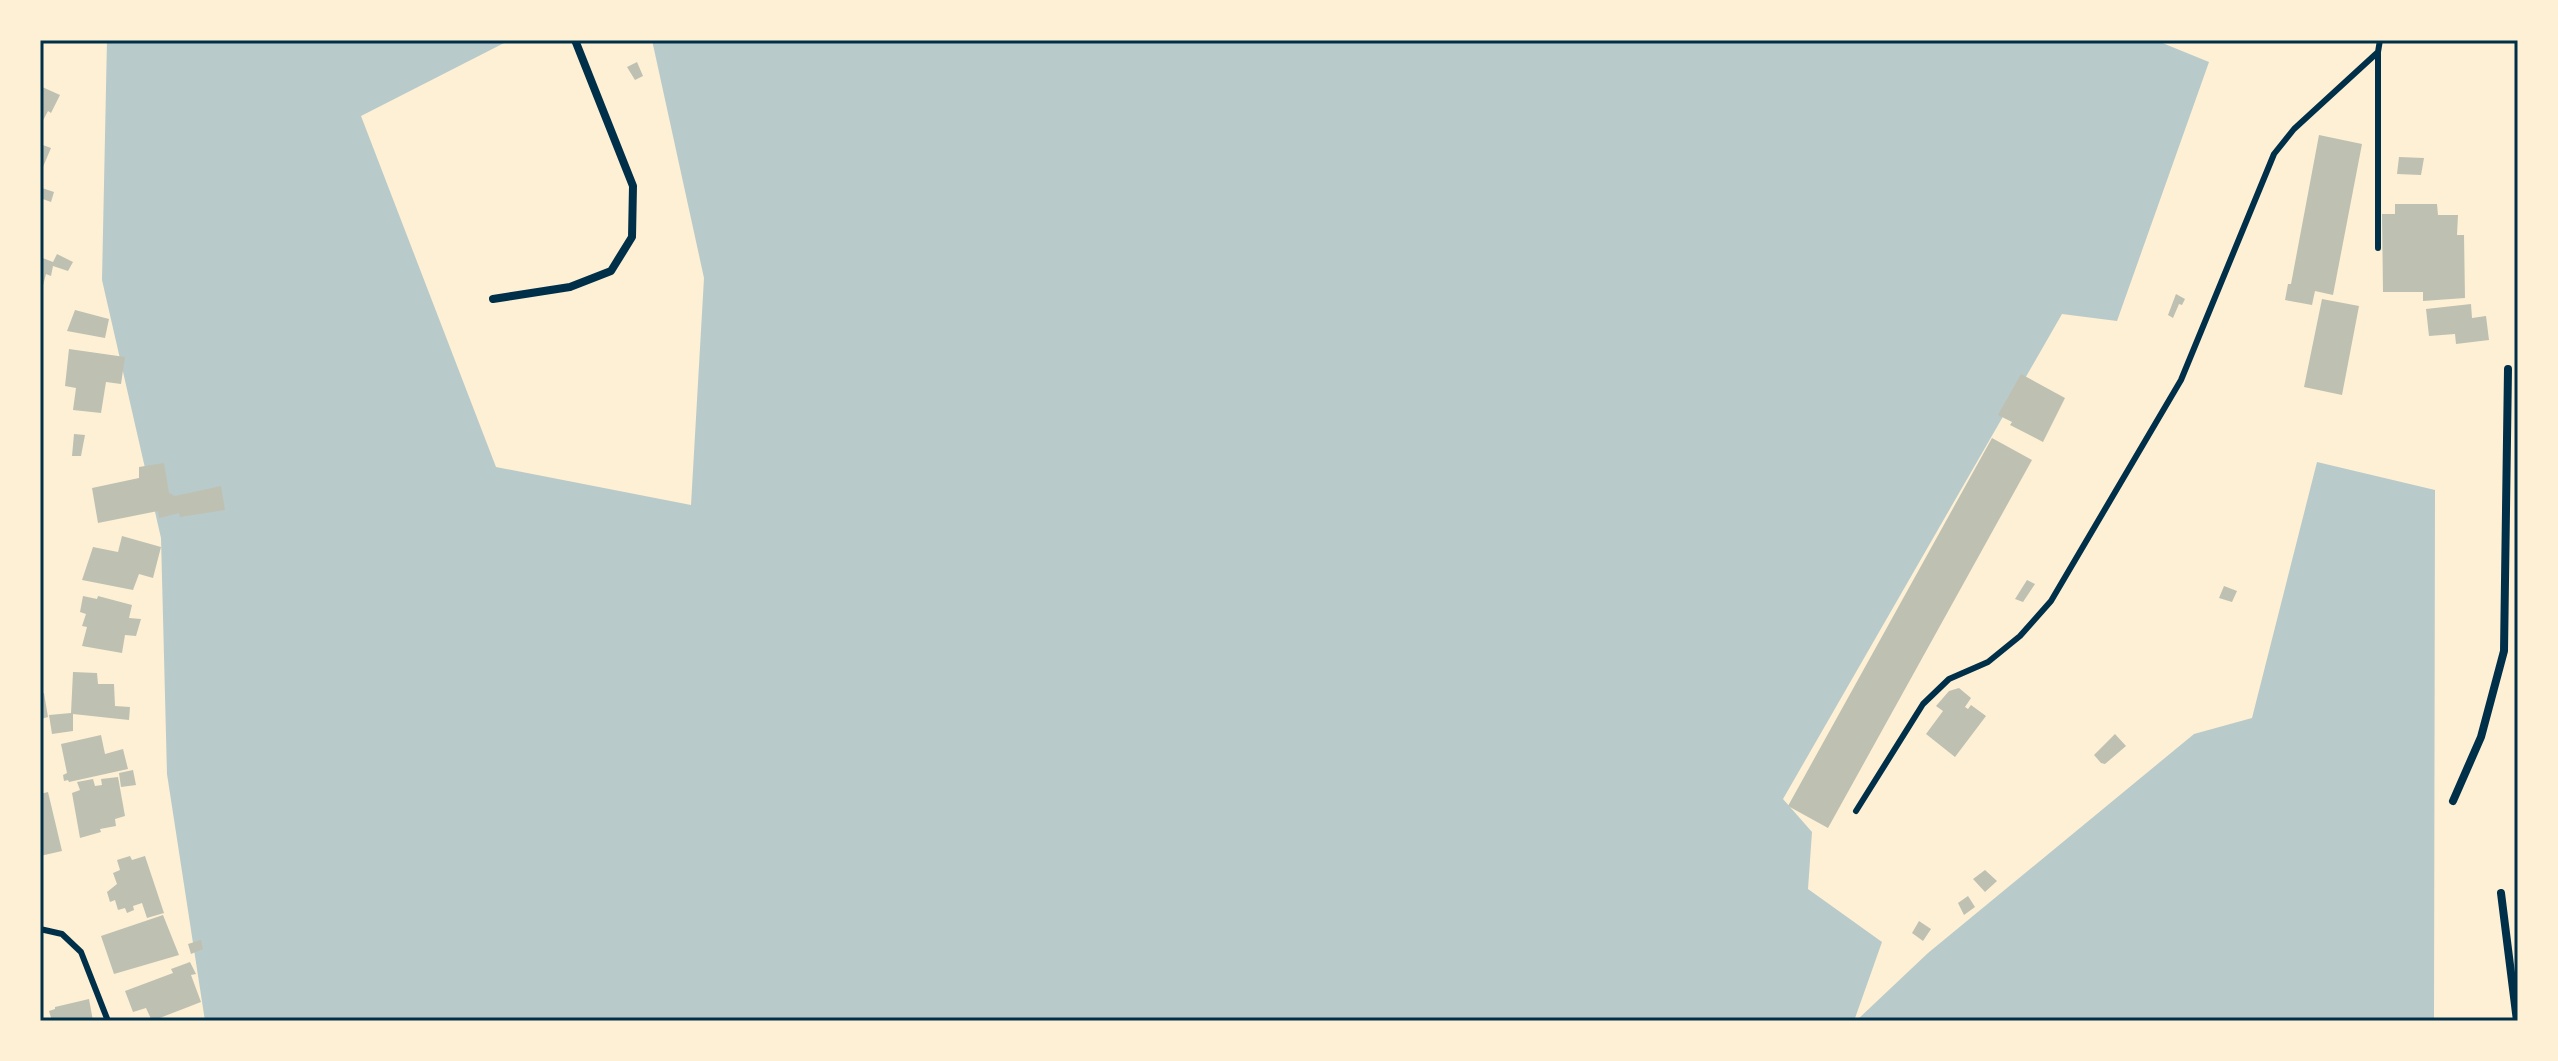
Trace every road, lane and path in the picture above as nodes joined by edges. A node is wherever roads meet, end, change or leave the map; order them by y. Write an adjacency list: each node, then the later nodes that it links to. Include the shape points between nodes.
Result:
1 (575, 40): 5 (street, via 633,186 632,237 611,271 570,287)
2 (2380, 40): 3 (lane)
3 (2378, 52): 4 (lane); 10 (lane, via 2274,154 2181,380 2051,601 1988,662 1949,679 1923,704)
4 (2378, 248)
5 (493, 299)
6 (2508, 369): 7 (street)
7 (2506, 560): 8 (street); 9 (street, via 2504,651 2481,737)
8 (2518, 560)
9 (2453, 801)
10 (1856, 811)
11 (2501, 893): 14 (street)
12 (40, 929): 13 (lane, via 62,934 81,952)
13 (108, 1021)
14 (2517, 1021)

